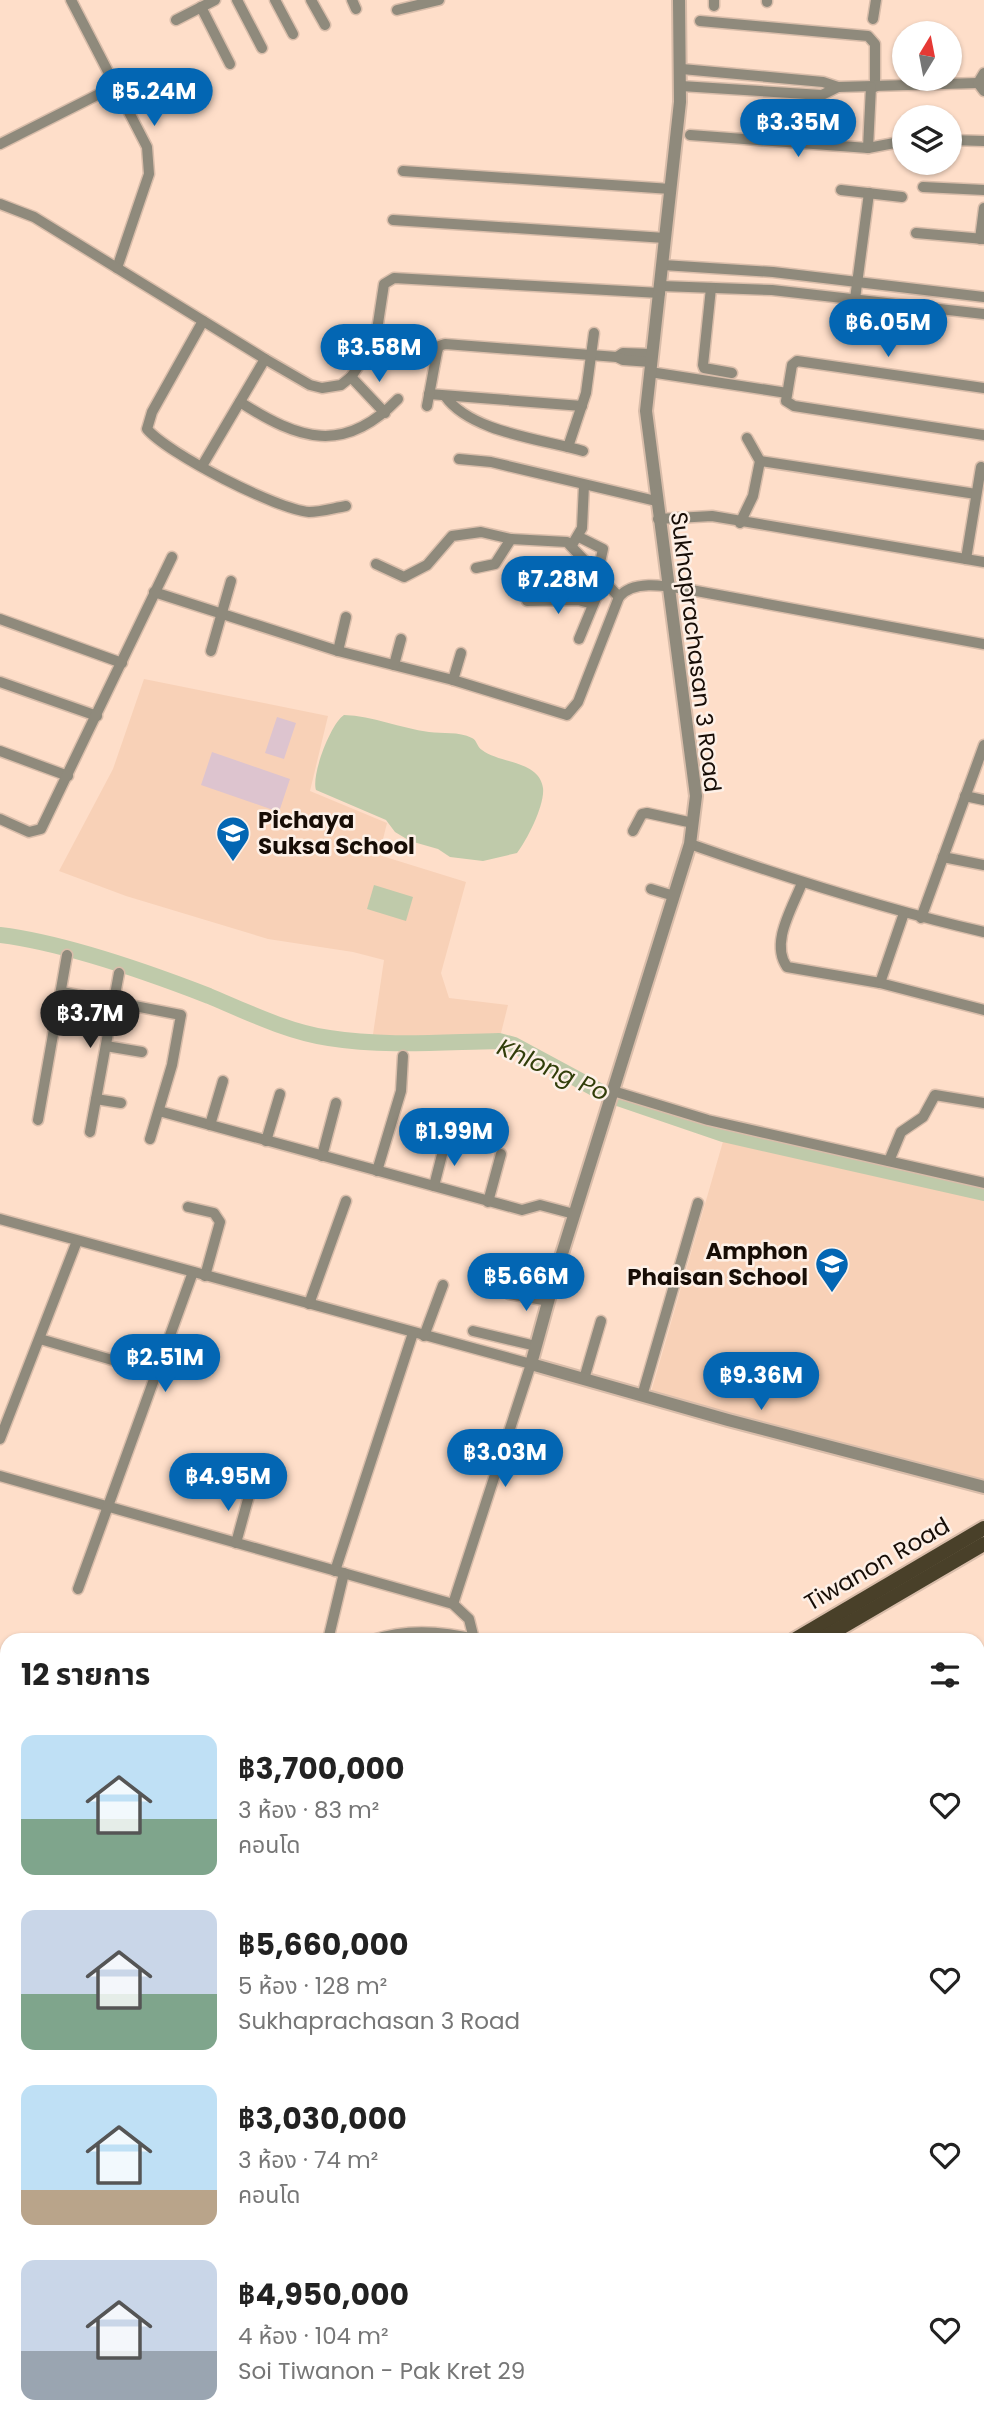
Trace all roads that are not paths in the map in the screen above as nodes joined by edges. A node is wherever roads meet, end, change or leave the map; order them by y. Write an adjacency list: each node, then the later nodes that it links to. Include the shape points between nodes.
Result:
1 (71, 0): 21 (street)
2 (215, 0): 9 (street)
3 (237, 0): 16 (street)
4 (275, 0): 15 (street)
5 (311, 0): 14 (street)
6 (439, 0): 10 (street)
7 (679, 0): 18 (street, Sukhaprachasan 3 Road)
8 (876, 0): 11 (street)
9 (201, 7): 12 (street); 17 (street)
10 (397, 10)
11 (873, 19)
12 (176, 20)
13 (700, 21): 25 (street, via 868,36 875,44)
14 (325, 25)
15 (293, 34)
16 (262, 48)
17 (230, 64)
18 (682, 69): 20 (street); 22 (street, Sukhaprachasan 3 Road)
19 (984, 74): 24 (street)
20 (822, 82): 23 (street); 26 (street)
21 (115, 86): 31 (street); 47 (street, via 147,147 149,160 149,174)
22 (681, 86): 26 (street); 35 (street, Sukhaprachasan 3 Road)
23 (838, 87): 25 (street); 26 (street)
24 (981, 87): 25 (street)
25 (873, 88): 32 (street)
26 (822, 95)
27 (690, 135): 32 (street)
28 (962, 140): 29 (street)
29 (984, 141)
30 (892, 143): 32 (street)
31 (0, 144)
32 (868, 148)
33 (403, 171): 35 (street)
34 (923, 187): 37 (street)
35 (671, 189): 44 (street, Sukhaprachasan 3 Road)
36 (841, 190): 38 (street)
37 (984, 190)
38 (869, 193): 39 (street); 49 (street)
39 (902, 197)
40 (0, 204): 47 (street, via 34,217)
41 (984, 208): 45 (street)
42 (393, 220): 44 (street)
43 (916, 233): 45 (street)
44 (666, 237): 46 (street, Sukhaprachasan 3 Road)
45 (982, 239)
46 (663, 265): 48 (street); 51 (street, Sukhaprachasan 3 Road)
47 (117, 268): 56 (street)
48 (773, 272): 49 (street); 52 (street)
49 (857, 281): 53 (street); 54 (street)
50 (711, 288): 51 (street); 52 (street); 61 (street, via 703,365)
51 (660, 290): 60 (street, Sukhaprachasan 3 Road); 62 (street, via 394,278 384,284 373,342)
52 (772, 290): 54 (street)
53 (984, 297)
54 (855, 299): 55 (street)
55 (984, 314)
56 (203, 321): 59 (street); 78 (street, via 147,429)
57 (594, 333): 58 (street)
58 (592, 355): 60 (street); 65 (street, via 445,344 437,352); 70 (street)
59 (265, 359): 62 (street, via 322,388 332,388); 68 (street)
60 (651, 363): 64 (street); 82 (street, Sukhaprachasan 3 Road, via 646,411)
61 (732, 373)
62 (351, 377): 71 (street)
63 (984, 388): 64 (street, via 797,361 792,363)
64 (788, 393): 72 (street, via 790,405)
65 (429, 394): 66 (street); 69 (street)
66 (445, 396): 70 (street); 74 (street, via 475,422)
67 (398, 399): 71 (street)
68 (240, 402): 71 (street, via 275,425 316,436 339,437); 78 (street)
69 (427, 405)
70 (582, 406): 74 (street)
71 (385, 412)
72 (984, 435)
73 (747, 438): 77 (street)
74 (568, 447): 75 (street)
75 (583, 451)
76 (460, 459): 80 (street)
77 (760, 461): 81 (street); 85 (street)
78 (202, 466): 83 (street, via 286,507 310,512)
79 (981, 467): 81 (street)
80 (584, 485): 82 (street); 87 (street)
81 (976, 494): 89 (street)
82 (656, 501): 84 (street, Sukhaprachasan 3 Road)
83 (346, 506)
84 (658, 519): 85 (street, via 712,516); 96 (street, Sukhaprachasan 3 Road)
85 (740, 523): 89 (street)
86 (511, 539): 87 (street); 91 (street, via 481,532 452,536 427,565 404,577); 92 (street, via 495,564)
87 (575, 541): 93 (street); 93 (street, via 603,549)
88 (172, 557): 97 (street)
89 (966, 559): 90 (street)
90 (984, 562)
91 (376, 564)
92 (476, 568)
93 (597, 576): 95 (street)
94 (231, 581): 101 (street)
95 (607, 587): 98 (street); 100 (street)
96 (667, 587): 98 (street, via 630,589); 106 (street); 121 (street, Sukhaprachasan 3 Road, via 696,796)
97 (154, 592): 101 (street); 110 (street)
98 (619, 597): 112 (street, via 578,702 567,715)
99 (527, 601): 100 (street)
100 (593, 604): 105 (street)
101 (221, 616): 107 (street); 108 (street)
102 (346, 617): 108 (street)
103 (0, 619): 110 (street)
104 (401, 639): 111 (street)
105 (579, 639)
106 (984, 644)
107 (211, 651)
108 (338, 651): 111 (street)
109 (461, 653): 112 (street)
110 (122, 663): 114 (street)
111 (394, 665): 112 (street)
112 (453, 680)
113 (0, 682): 114 (street)
114 (97, 716): 117 (street)
115 (984, 745): 118 (street)
116 (0, 751): 117 (street)
117 (68, 776): 120 (street, via 38,832)
118 (965, 796): 119 (street); 124 (street)
119 (984, 800)
120 (0, 819)
121 (692, 823): 122 (street, via 647,813); 123 (street, Sukhaprachasan 3 Road)
122 (633, 831)
123 (690, 844): 126 (street); 128 (street, Sukhaprachasan 3 Road)
124 (943, 857): 125 (street); 130 (street)
125 (984, 865)
126 (802, 883): 129 (street); 134 (street, via 779,943 779,956 787,967)
127 (651, 888): 128 (street)
128 (674, 896): 143 (street, Sukhaprachasan 3 Road)
129 (904, 913): 130 (street); 134 (street)
130 (921, 918): 131 (street)
131 (984, 932)
132 (67, 955): 135 (street)
133 (119, 973): 136 (street)
134 (880, 983): 137 (street)
135 (62, 992): 136 (street); 149 (street)
136 (114, 1002): 138 (street); 148 (street, via 181,1015)
137 (984, 1010)
138 (106, 1046): 139 (street); 144 (street)
139 (142, 1052)
140 (403, 1056): 158 (street, via 399,1098)
141 (223, 1081): 150 (street)
142 (280, 1094): 153 (street)
143 (612, 1094): 157 (street); 165 (street, Sukhaprachasan 3 Road)
144 (96, 1099): 145 (street); 151 (street)
145 (121, 1103)
146 (336, 1103): 156 (street)
147 (984, 1103): 157 (street, via 935,1095 923,1117 901,1132)
148 (159, 1111): 150 (street); 152 (street)
149 (37, 1120)
150 (210, 1125): 153 (street)
151 (90, 1132)
152 (150, 1139)
153 (266, 1141): 156 (street)
154 (445, 1143): 160 (street)
155 (501, 1154): 162 (street)
156 (322, 1156): 158 (street)
157 (889, 1161): 159 (street)
158 (377, 1171): 160 (street)
159 (984, 1183)
160 (434, 1186): 162 (street)
161 (346, 1200): 173 (street)
162 (488, 1202): 165 (street, via 525,1211 540,1205)
163 (698, 1203): 183 (street)
164 (188, 1207): 169 (street, via 214,1213 220,1222)
165 (574, 1214): 172 (street, Sukhaprachasan 3 Road)
166 (0, 1219): 167 (street)
167 (77, 1241): 168 (street); 178 (street)
168 (194, 1272): 169 (street); 181 (street)
169 (205, 1276): 173 (street)
170 (443, 1285): 177 (street)
171 (509, 1294): 172 (street)
172 (549, 1301): 179 (street, Sukhaprachasan 3 Road)
173 (309, 1304): 176 (street)
174 (601, 1321): 182 (street)
175 (473, 1331): 179 (street)
176 (413, 1333): 177 (street); 192 (street)
177 (424, 1336): 180 (street)
178 (40, 1339): 181 (street); 184 (street)
179 (536, 1346): 180 (street, Sukhaprachasan 3 Road)
180 (531, 1364): 182 (street); 194 (street)
181 (156, 1373): 188 (street)
182 (584, 1379): 183 (street)
183 (642, 1396): 186 (street)
184 (0, 1439)
185 (0, 1476): 188 (street)
186 (984, 1487)
187 (250, 1492): 190 (street)
188 (107, 1506): 190 (street); 193 (street)
189 (984, 1528): 199 (main road, Tiwanon Road)
190 (236, 1542): 192 (street)
191 (984, 1544): 200 (main road, Tiwanon Road)
192 (340, 1572): 194 (street); 195 (street)
193 (78, 1589)
194 (453, 1604): 198 (street, via 469,1619)
195 (329, 1633)
196 (402, 1633): 197 (street)
197 (447, 1633)
198 (474, 1633)
199 (806, 1633)
200 (832, 1633)

